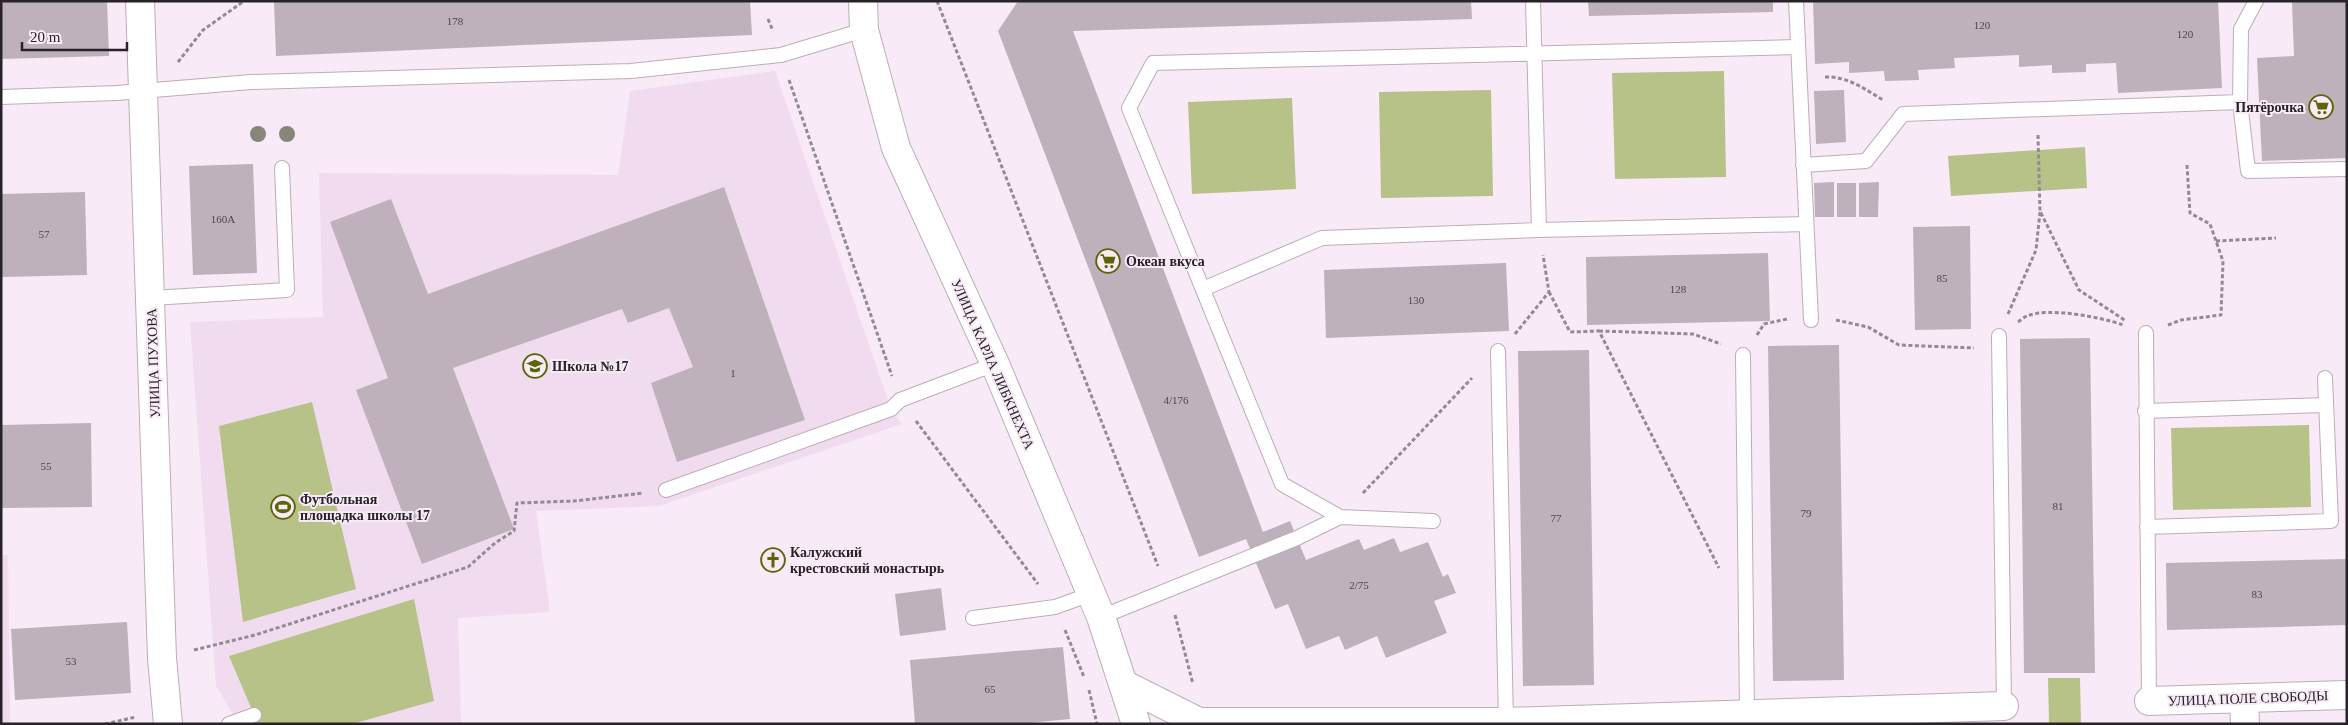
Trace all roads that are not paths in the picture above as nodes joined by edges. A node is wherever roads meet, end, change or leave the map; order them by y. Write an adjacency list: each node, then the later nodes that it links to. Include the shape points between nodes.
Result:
1 (140, 1): 9 (street, УЛИЦА ПУХОВА)
2 (863, 1): 6 (street, УЛИЦА КАРЛА ЛИБКНЕХТА)
3 (1533, 1): 8 (lane)
4 (1796, 1): 7 (lane)
5 (2256, 1): 11 (lane, via 2242,29)
6 (864, 30): 9 (lane, via 781,55 630,71 251,82); 24 (street, УЛИЦА КАРЛА ЛИБКНЕХТА, via 896,148)
7 (1798, 47): 8 (lane); 12 (lane)
8 (1534, 54): 16 (lane); 17 (lane, via 1153,63 1129,108)
9 (142, 90): 10 (lane); 18 (street, УЛИЦА ПУХОВА)
10 (1, 97)
11 (2240, 102): 12 (lane, via 1903,114 1866,161); 14 (lane, via 2248,171)
12 (1803, 165): 15 (lane)
13 (282, 168): 18 (lane, via 287,290)
14 (2347, 169)
15 (1806, 224): 16 (lane); 19 (lane)
16 (1539, 230): 17 (lane, via 1322,238)
17 (1202, 289): 29 (lane, via 1282,484)
18 (151, 298): 42 (street, УЛИЦА ПУХОВА, via 162,658)
19 (1811, 320)
20 (2146, 333): 27 (lane)
21 (1999, 336): 37 (lane)
22 (1498, 352): 41 (lane)
23 (1743, 355): 40 (lane)
24 (995, 364): 28 (lane, via 900,400 891,409); 32 (street, УЛИЦА КАРЛА ЛИБКНЕХТА)
25 (2325, 378): 26 (lane)
26 (2326, 405): 27 (lane); 31 (lane, via 2331,521)
27 (2145, 411): 31 (lane)
28 (666, 490)
29 (1340, 517): 30 (lane); 32 (lane, via 1297,538 1168,590)
30 (1433, 521)
31 (2146, 527): 36 (lane)
32 (1096, 606): 33 (lane, via 1055,606); 34 (street, УЛИЦА КАРЛА ЛИБКНЕХТА)
33 (973, 618)
34 (1123, 684): 41 (street, via 1199,722); 44 (street, УЛИЦА КАРЛА ЛИБКНЕХТА)
35 (2347, 695): 38 (street, УЛИЦА ПОЛЕ СВОБОДЫ)
36 (2149, 701): 38 (street, УЛИЦА ПОЛЕ СВОБОДЫ)
37 (2004, 706): 40 (street)
38 (2244, 711)
39 (254, 716): 43 (lane)
40 (1735, 718): 41 (street)
41 (1506, 722)
42 (168, 724)
43 (230, 724)
44 (1136, 724)

